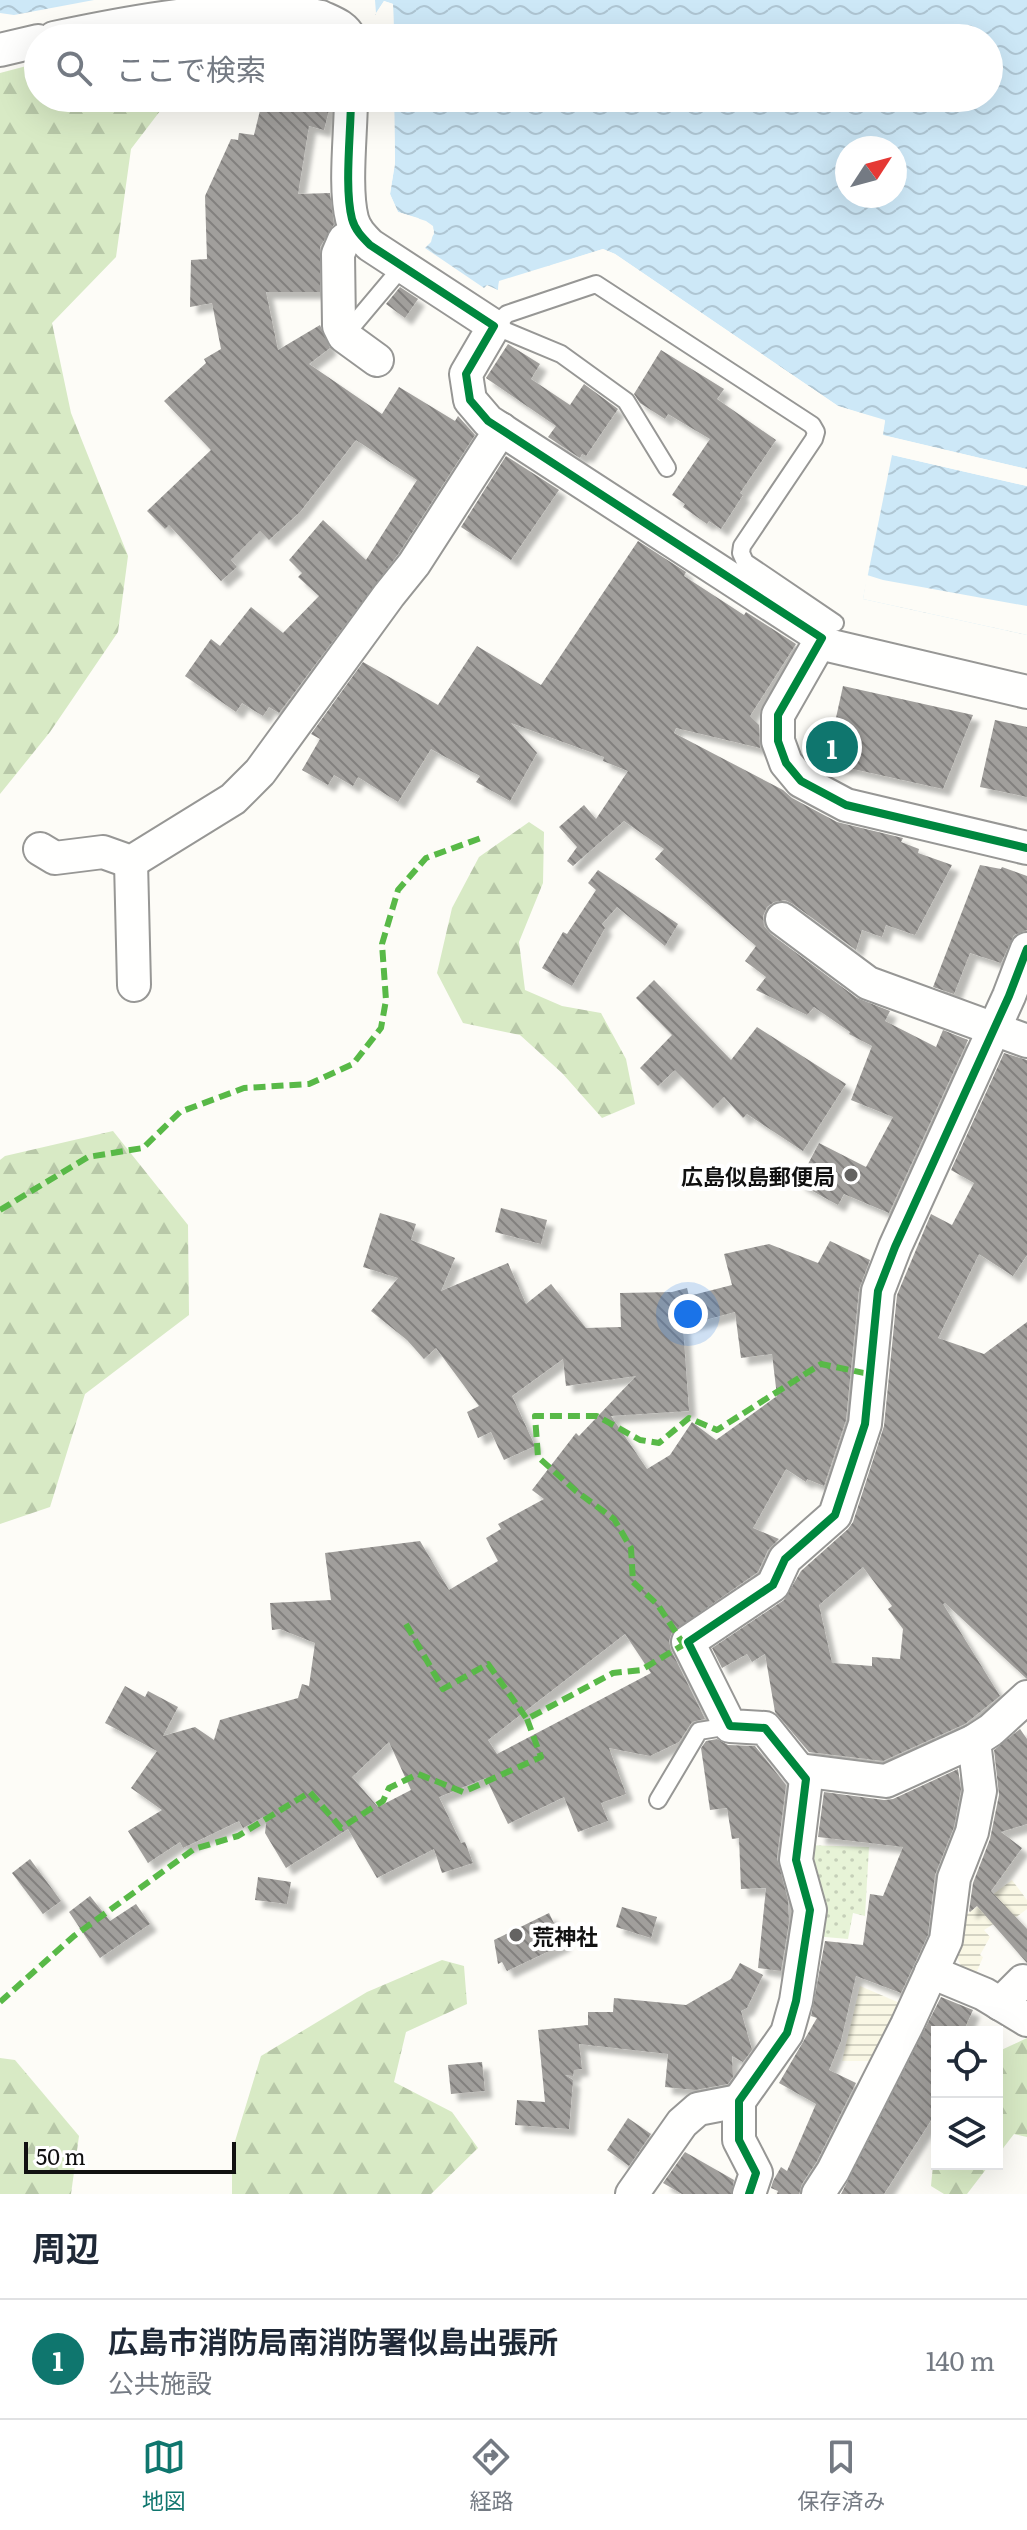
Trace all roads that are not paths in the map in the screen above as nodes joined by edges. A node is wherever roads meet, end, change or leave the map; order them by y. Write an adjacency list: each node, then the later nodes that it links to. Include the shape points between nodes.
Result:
1 (120, 24): 2 (street, via 200,7 265,4)
2 (335, 24)
3 (24, 44): 4 (street)
4 (0, 50)
5 (351, 112): 6 (street, via 349,190)
6 (357, 232): 7 (street); 9 (street, via 344,240 338,254 338,316)
7 (402, 267): 8 (street); 9 (lane)
8 (494, 326): 11 (street, via 466,374 470,400); 12 (lane, via 561,354 626,401); 13 (lane, via 507,314 596,284 812,425 814,439 741,553)
9 (344, 336): 10 (street)
10 (377, 360)
11 (501, 429): 13 (street, via 822,638); 17 (street, via 414,564 260,772 233,799)
12 (667, 468)
13 (827, 633): 14 (street); 15 (street, via 778,715 778,741 786,763 801,781 846,805)
14 (1027, 692)
15 (1027, 848)
16 (40, 849): 17 (street, via 55,858 103,852)
17 (131, 862): 20 (street)
18 (782, 919): 21 (street, via 868,983)
19 (1027, 949): 21 (street)
20 (134, 985)
21 (994, 1028): 22 (street); 24 (street, via 878,1291 865,1424 835,1515 785,1559 773,1585 688,1642)
22 (1027, 1041)
23 (1022, 1713): 25 (street)
24 (730, 1726): 26 (street, via 765,1728); 27 (lane, via 699,1731)
25 (974, 1741): 26 (street, via 886,1781); 28 (street, via 980,1791 972,1832 954,1878 946,1940)
26 (799, 1770): 31 (street, via 806,1779 796,1860 810,1910 796,2001 787,2033)
27 (658, 1800)
28 (931, 1972): 30 (street); 34 (street)
29 (1023, 1981): 30 (street)
30 (1014, 2012)
31 (739, 2101): 32 (street, via 698,2109 682,2123); 33 (street, via 739,2140 756,2173)
32 (632, 2194)
33 (749, 2194)
34 (818, 2194)

